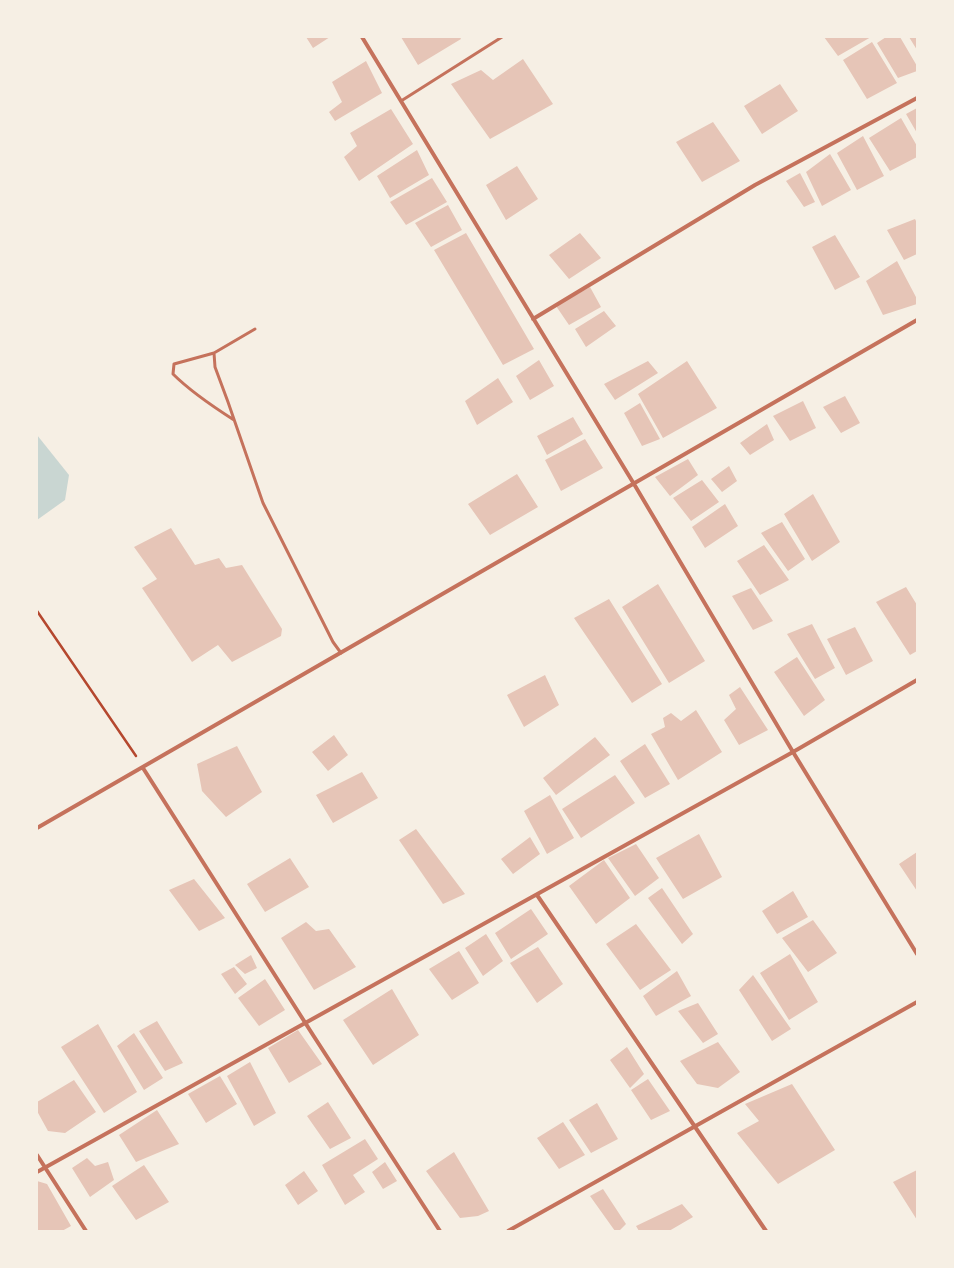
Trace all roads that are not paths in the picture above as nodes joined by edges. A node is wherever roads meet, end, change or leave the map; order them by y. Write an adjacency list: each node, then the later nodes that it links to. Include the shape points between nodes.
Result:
1 (362, 37): 4 (street)
2 (502, 37): 4 (lane)
3 (917, 98): 5 (street, via 755,185)
4 (401, 101): 5 (street)
5 (533, 319): 10 (street)
6 (917, 320): 10 (street)
7 (255, 330): 8 (lane)
8 (214, 353): 9 (lane, via 215,367); 9 (lane, via 174,364 173,374 183,385)
9 (234, 420): 11 (lane, via 263,503 333,642)
10 (634, 484): 11 (street); 13 (street)
11 (341, 653): 14 (street)
12 (917, 680): 13 (street)
13 (793, 752): 16 (street); 17 (street)
14 (143, 768): 15 (street); 19 (street)
15 (37, 828)
16 (537, 895): 19 (street); 20 (street)
17 (917, 954)
18 (917, 1002): 20 (street)
19 (306, 1023): 22 (street); 25 (street)
20 (694, 1127): 26 (street); 27 (street)
21 (37, 1156): 22 (street)
22 (45, 1168): 23 (street); 24 (street)
23 (37, 1172)
24 (86, 1231)
25 (440, 1231)
26 (508, 1231)
27 (766, 1231)

